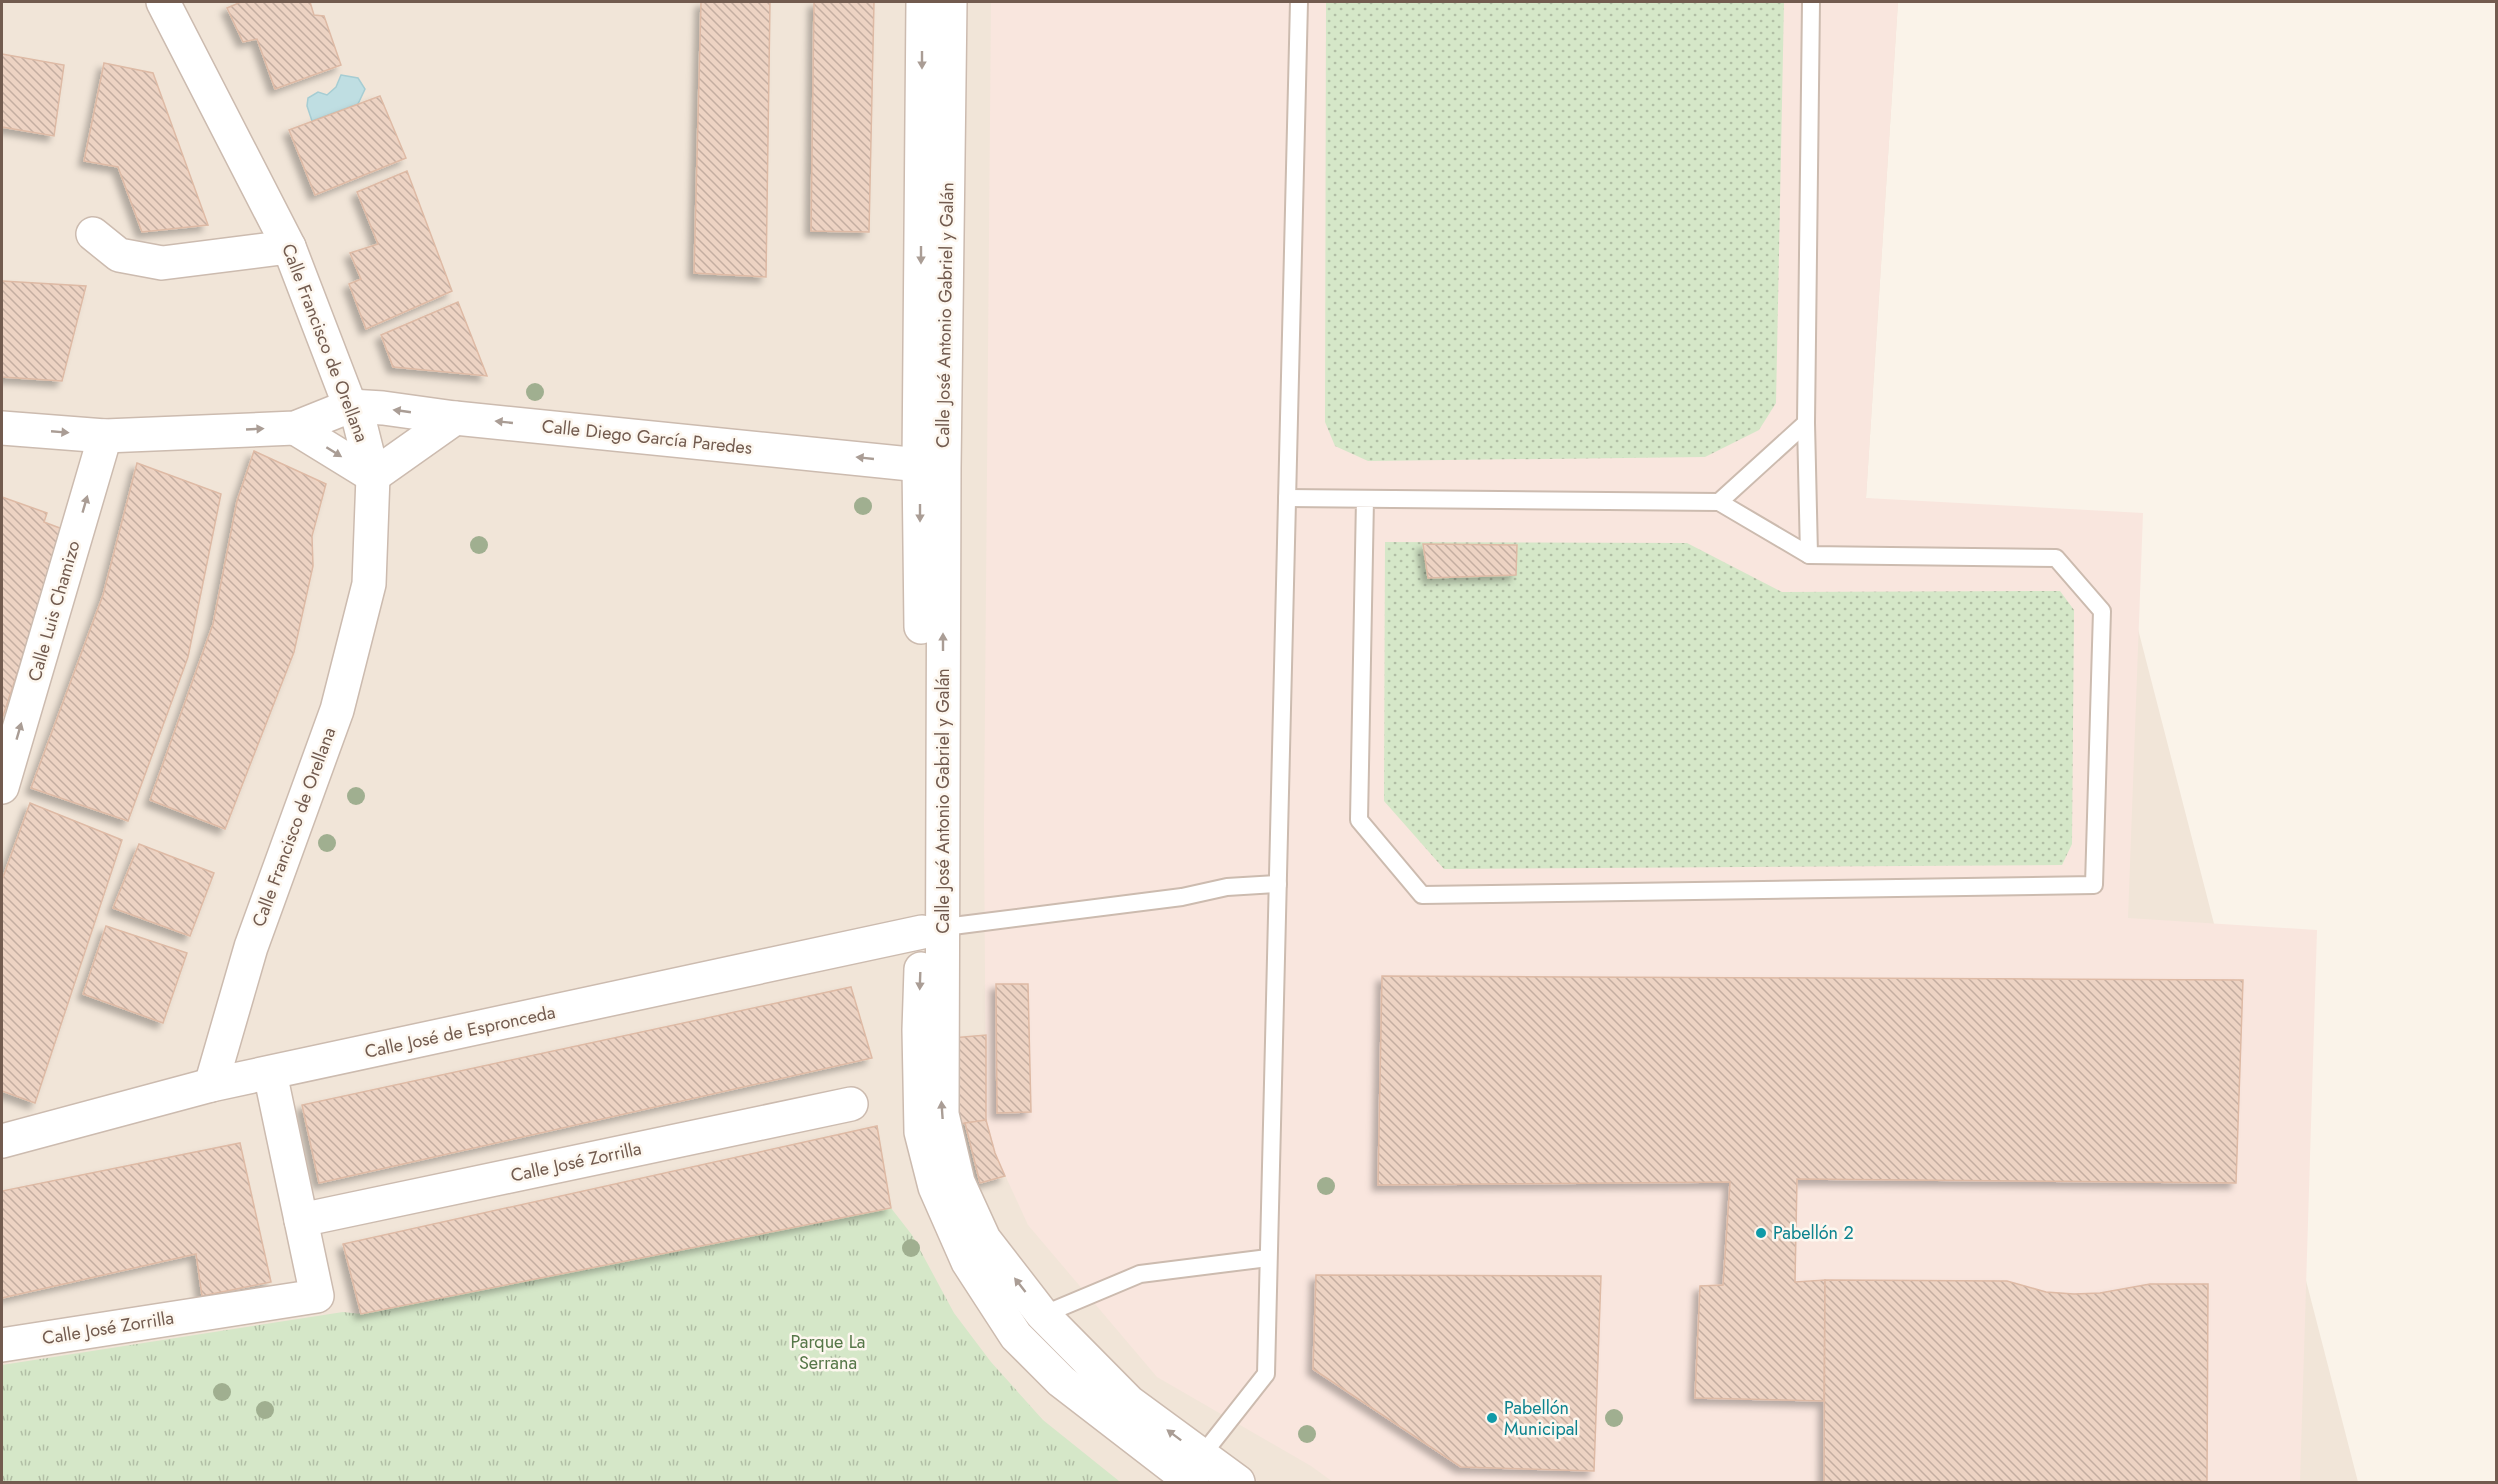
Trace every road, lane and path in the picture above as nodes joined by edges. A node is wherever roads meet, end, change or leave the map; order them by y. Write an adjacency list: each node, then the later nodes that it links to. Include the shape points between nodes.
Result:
1 (163, 2): 7 (street, Calle Francisco de Orellana)
2 (923, 2): 14 (street, Calle José Antonio Gabriel y Galán, one-way to 14)
3 (950, 2): 14 (street, Calle José Antonio Gabriel y Galán)
4 (1299, 2): 16 (lane)
5 (1810, 2): 10 (lane)
6 (93, 234): 7 (street, via 119,255 162,263)
7 (289, 248): 8 (street, Calle Francisco de Orellana)
8 (350, 406): 9 (street, Calle Diego García Paredes, one-way to 8); 12 (street); 15 (street, Calle Francisco de Orellana, via 359,420)
9 (455, 417): 14 (street, Calle Diego García Paredes, one-way to 9); 15 (street)
10 (1806, 423): 18 (lane); 19 (lane)
11 (2, 428): 13 (street, one-way to 13)
12 (295, 428): 13 (street, one-way to 12); 15 (street, one-way to 15)
13 (105, 436): 20 (street, Calle Luis Chamizo, one-way to 13)
14 (932, 466): 22 (street, Calle José Antonio Gabriel y Galán, via 924,849)
15 (372, 476): 24 (street, Calle Francisco de Orellana, via 369,584 337,710 251,947)
16 (1287, 498): 17 (lane); 21 (lane)
17 (1365, 499): 18 (lane); 19 (lane, via 1359,820 1422,895 2094,885 2102,610 2056,558)
18 (1719, 502): 19 (lane)
19 (1809, 555)
20 (2, 787)
21 (1278, 884): 22 (lane); 28 (lane)
22 (933, 929): 23 (street, Calle José de Espronceda); 29 (street, Calle José Antonio Gabriel y Galán, one-way to 22, via 984,1239 958,1182 942,1114); 30 (street, Calle José Antonio Gabriel y Galán, one-way to 30, via 919,1029 921,1132 935,1186 968,1262)
23 (270, 1072): 24 (street, Calle José de Espronceda); 27 (street, Calle José Zorrilla)
24 (211, 1085): 26 (street, Calle José de Espronceda)
25 (851, 1104): 27 (street, Calle José Zorrilla)
26 (2, 1141)
27 (301, 1220): 31 (street, Calle José Zorrilla, via 317,1296)
28 (1268, 1258): 29 (lane, via 1140,1274); 32 (lane, via 1266,1374)
29 (1042, 1314): 30 (lane); 32 (street, Calle José Antonio Gabriel y Galán, one-way to 29)
30 (1016, 1336): 32 (street, Calle José Antonio Gabriel y Galán, via 1061,1381)
31 (2, 1345)
32 (1193, 1472): 33 (street, Calle José Antonio Gabriel y Galán)
33 (1238, 1482)

